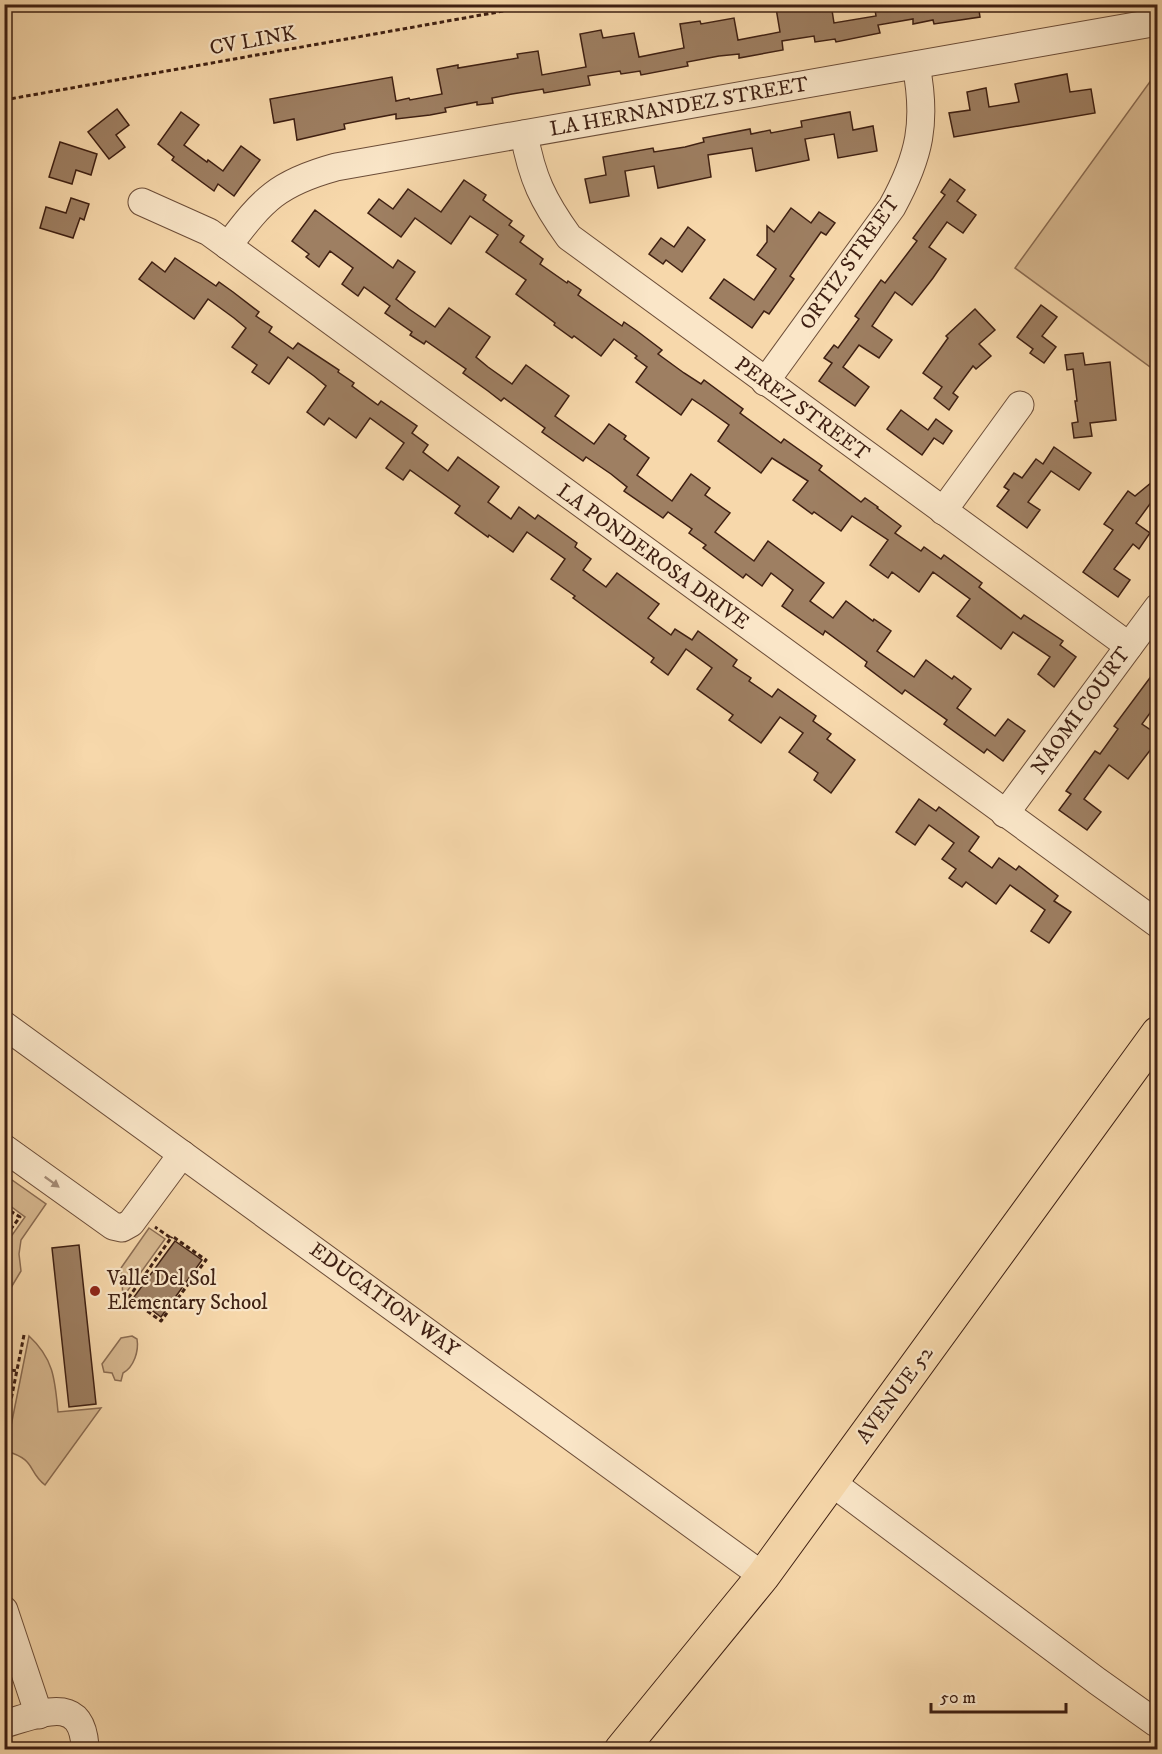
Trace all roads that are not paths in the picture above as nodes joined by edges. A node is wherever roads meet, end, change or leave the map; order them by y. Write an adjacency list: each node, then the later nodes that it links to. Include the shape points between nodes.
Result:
1 (1158, 22): 2 (street, LA HERNANDEZ STREET)
2 (916, 65): 3 (street, LA HERNANDEZ STREET); 6 (street, ORTIZ STREET, via 922,95 921,124 917,152 906,181 892,207)
3 (524, 134): 5 (street, LA HERNANDEZ STREET, via 336,167 288,183 266,199); 6 (street, PEREZ STREET, via 539,190 569,237)
4 (142, 202): 5 (street, LA PONDEROSA DRIVE, via 209,232)
5 (228, 246): 11 (street, LA PONDEROSA DRIVE)
6 (765, 382): 8 (street, PEREZ STREET)
7 (1020, 405): 8 (street)
8 (943, 511): 10 (street, PEREZ STREET)
9 (1158, 608): 10 (street, NAOMI COURT)
10 (1129, 646): 11 (street, NAOMI COURT)
11 (1005, 814): 12 (street, LA PONDEROSA DRIVE)
12 (1158, 924)
13 (4, 1025): 16 (street, EDUCATION WAY)
14 (1158, 1033): 17 (main road, AVENUE 52)
15 (4, 1148): 16 (street, one-way to 16, via 113,1226 122,1228 131,1223)
16 (182, 1154): 18 (street, EDUCATION WAY)
17 (831, 1482): 18 (main road, AVENUE 52); 21 (street, via 1097,1681)
18 (763, 1576): 24 (main road, AVENUE 52)
19 (6, 1618): 20 (street)
20 (39, 1715): 22 (street); 23 (street, via 63,1711 76,1719 84,1732)
21 (1158, 1721)
22 (4, 1724)
23 (82, 1749)
24 (621, 1749)

